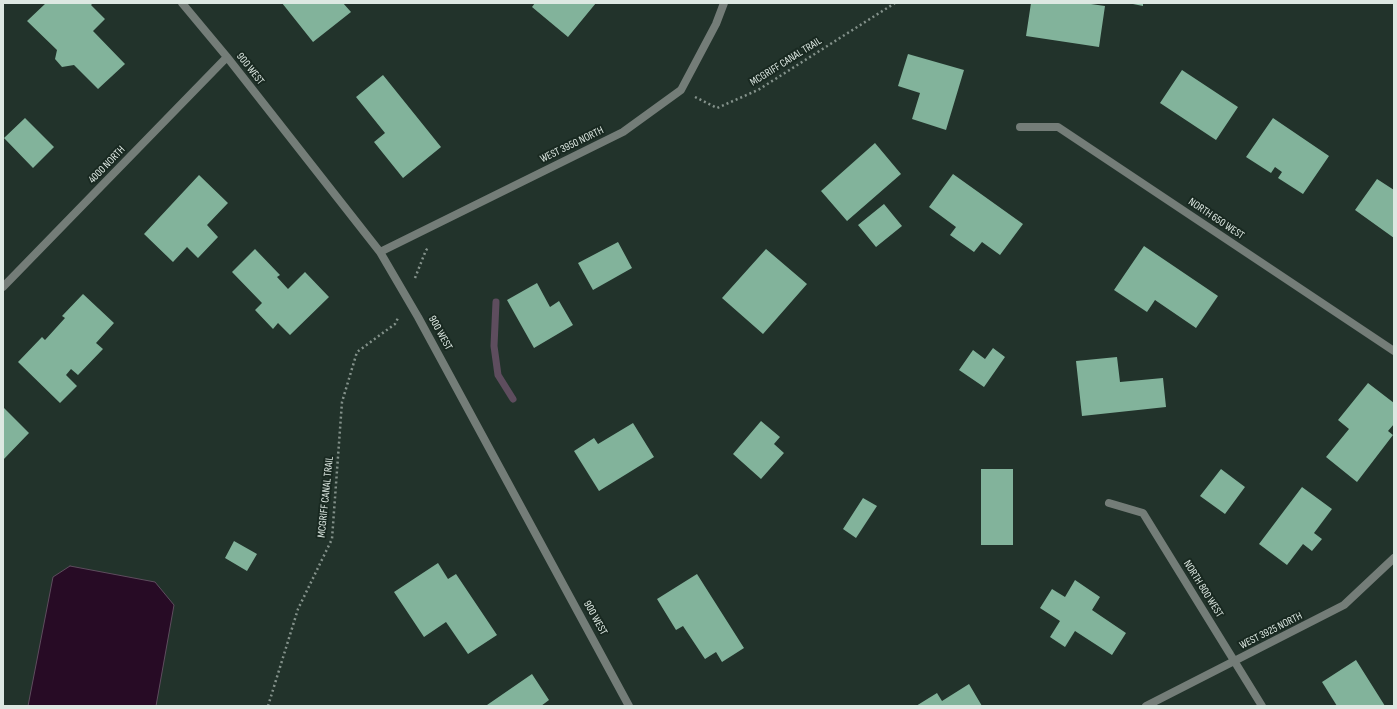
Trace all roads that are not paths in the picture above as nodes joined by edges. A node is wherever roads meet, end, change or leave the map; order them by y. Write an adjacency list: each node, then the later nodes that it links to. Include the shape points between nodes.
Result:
1 (182, 3): 3 (street, 900 WEST)
2 (724, 3): 5 (street, WEST 3950 NORTH, via 716,24 681,90 623,132)
3 (227, 58): 5 (street, 900 WEST); 6 (street, 4000 NORTH)
4 (1020, 127): 7 (street, NORTH 650 WEST, via 1058,127)
5 (380, 252): 11 (street, 900 WEST, via 418,317)
6 (3, 287)
7 (1394, 351)
8 (1109, 504): 10 (street, NORTH 800 WEST, via 1143,513)
9 (1394, 558): 10 (street, WEST 3925 NORTH, via 1344,605)
10 (1235, 662): 12 (street, WEST 3925 NORTH); 13 (street, NORTH 800 WEST)
11 (629, 706)
12 (1146, 706)
13 (1262, 706)

